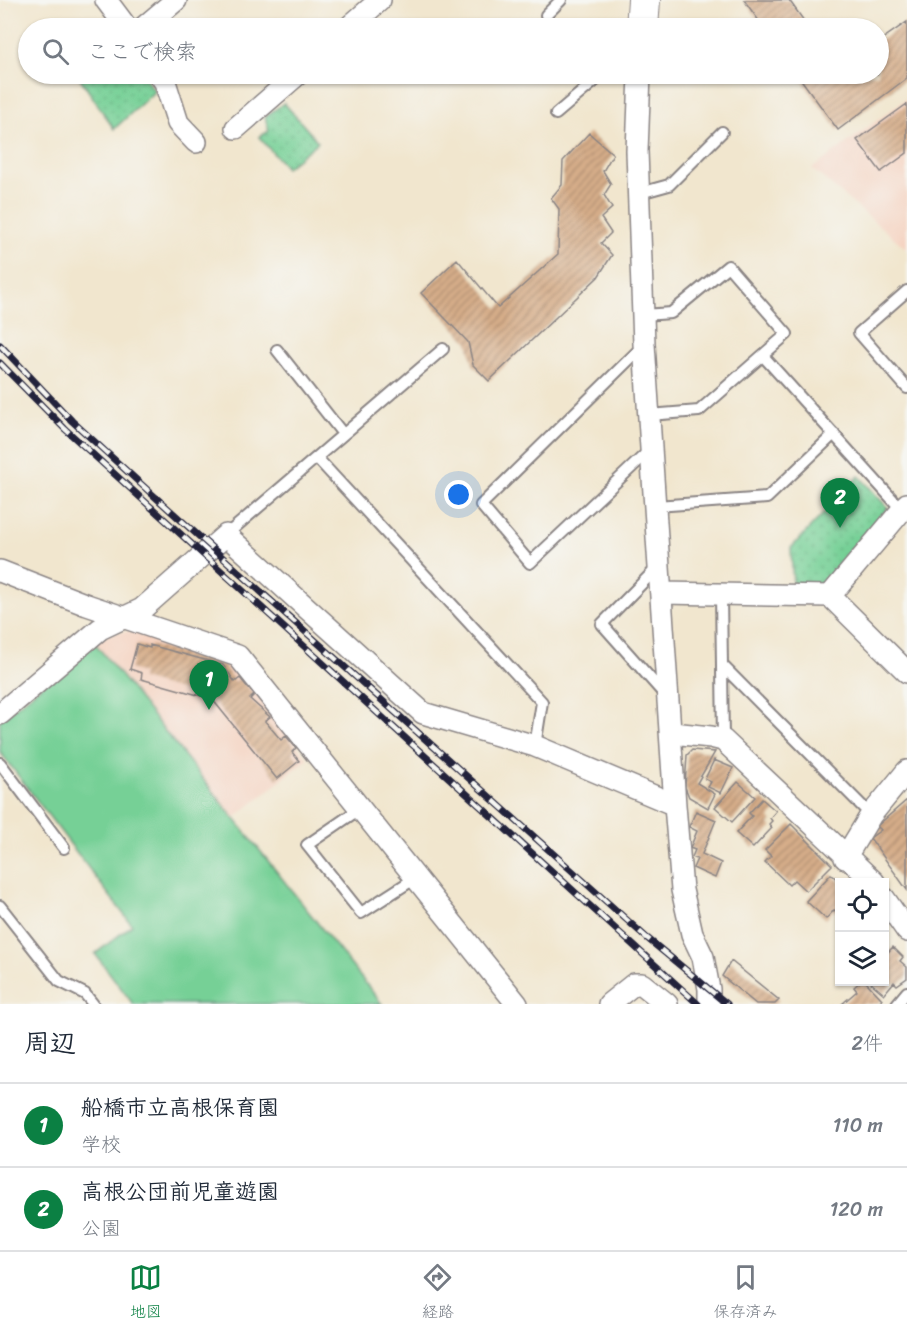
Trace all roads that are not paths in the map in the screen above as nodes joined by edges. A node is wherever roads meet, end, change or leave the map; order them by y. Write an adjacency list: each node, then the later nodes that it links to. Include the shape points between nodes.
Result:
1 (106, 0): 7 (street)
2 (176, 0): 8 (street)
3 (380, 0): 9 (street)
4 (561, 0): 6 (lane)
5 (644, 0): 10 (street)
6 (546, 15)
7 (120, 18)
8 (155, 18)
9 (359, 18)
10 (643, 18)
11 (166, 84): 18 (street, via 178,123)
12 (287, 84): 16 (street)
13 (591, 84): 15 (lane)
14 (640, 84): 19 (street)
15 (556, 114)
16 (236, 128)
17 (722, 132): 19 (lane, via 669,185)
18 (196, 142)
19 (640, 193): 21 (street)
20 (907, 291): 26 (lane, via 859,333)
21 (644, 315): 22 (street); 25 (lane, via 671,313 729,266 787,334)
22 (644, 344): 27 (street); 30 (lane, via 481,505 530,563)
23 (443, 349): 28 (lane)
24 (277, 350): 28 (lane)
25 (764, 357): 27 (lane, via 699,411); 29 (lane)
26 (907, 388)
27 (650, 415): 30 (street)
28 (344, 434): 31 (lane)
29 (834, 434): 32 (lane, via 767,498); 33 (lane)
30 (651, 448): 32 (street)
31 (317, 458): 34 (lane); 47 (lane, via 542,702)
32 (656, 506): 35 (street)
33 (905, 507): 39 (street)
34 (226, 535): 40 (street, via 142,609); 47 (street, via 423,713)
35 (660, 566): 37 (street); 43 (lane, via 602,624)
36 (0, 571): 40 (street)
37 (662, 593): 38 (street); 43 (street)
38 (721, 594): 39 (street); 41 (lane)
39 (830, 596): 42 (street)
40 (124, 617): 44 (street, via 100,629); 51 (street, via 238,656)
41 (722, 665): 46 (lane); 52 (lane)
42 (907, 672)
43 (668, 698): 45 (street)
44 (0, 714)
45 (672, 734): 46 (street); 50 (street)
46 (723, 740): 54 (street)
47 (535, 746): 50 (street)
48 (0, 764): 53 (lane)
49 (907, 771): 52 (street)
50 (675, 805): 65 (street, via 682,890 692,934 703,957)
51 (361, 808): 55 (street); 55 (lane, via 307,844 361,913)
52 (871, 816): 54 (street)
53 (64, 848)
54 (845, 858): 56 (street)
55 (417, 877): 62 (street)
56 (869, 878)
57 (889, 904): 59 (street)
58 (0, 906): 61 (lane, via 59,981 85,994)
59 (907, 931)
60 (907, 992): 66 (lane)
61 (93, 1004)
62 (517, 1004)
63 (609, 1004): 64 (street, via 634,984 642,984)
64 (667, 1004)
65 (709, 1004)
66 (897, 1004)

